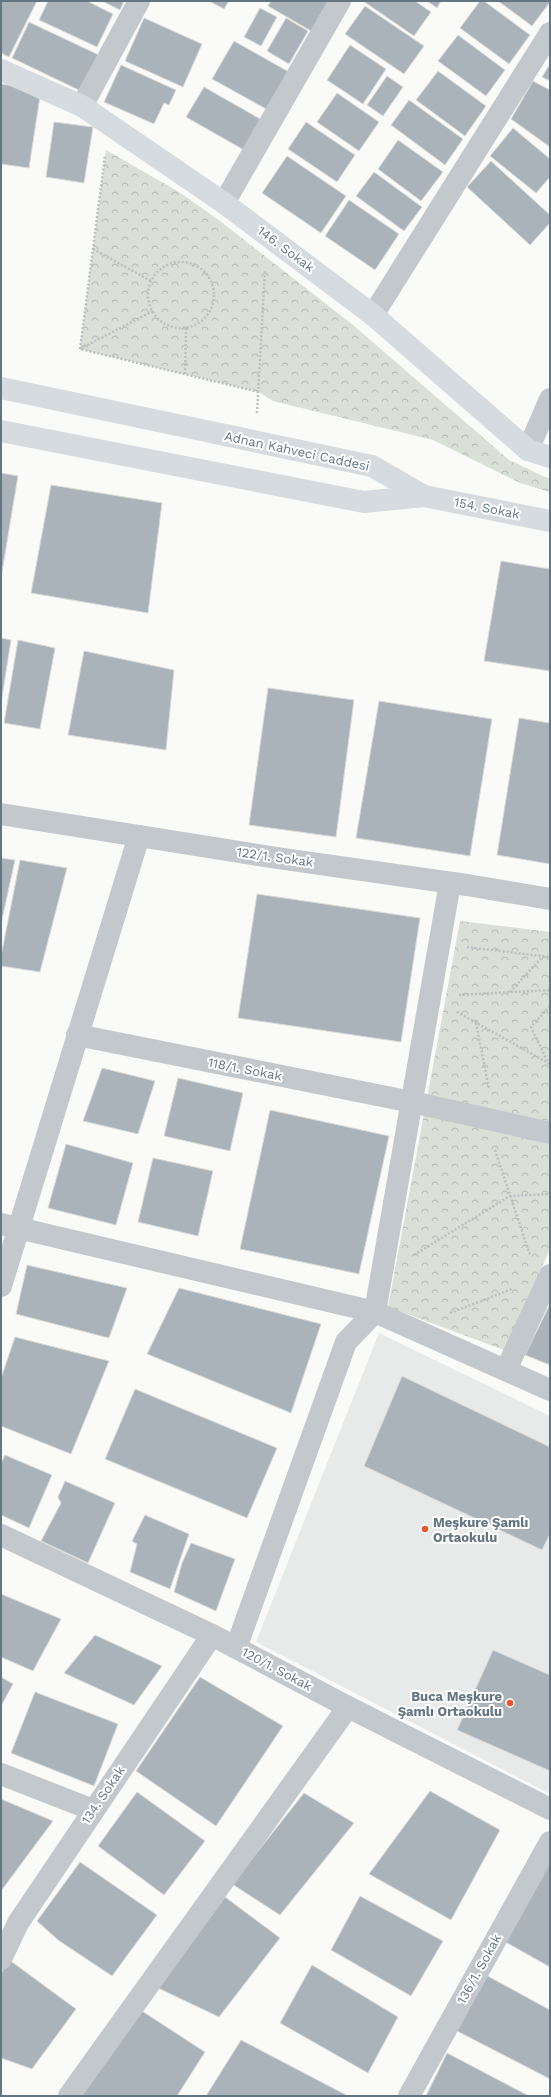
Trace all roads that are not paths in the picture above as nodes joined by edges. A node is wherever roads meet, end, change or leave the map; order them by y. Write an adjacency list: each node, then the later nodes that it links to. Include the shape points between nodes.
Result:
1 (139, 1): 5 (street)
2 (340, 1): 6 (street)
3 (550, 33): 7 (street)
4 (1, 70): 5 (main road, 146. Sokak)
5 (82, 106): 6 (main road, 146. Sokak)
6 (224, 203): 7 (main road, 146. Sokak)
7 (373, 315): 11 (main road, 146. Sokak)
8 (1, 388): 13 (main road, Adnan Kahveci Caddesi, via 372,466)
9 (550, 399): 11 (street)
10 (1, 431): 13 (main road, via 364,502)
11 (528, 450): 12 (main road, 146. Sokak)
12 (550, 457)
13 (424, 496): 14 (main road, 154. Sokak)
14 (550, 521)
15 (1, 814): 16 (street, 122/1. Sokak)
16 (139, 836): 17 (street, 122/1. Sokak); 19 (street)
17 (450, 883): 18 (street, 122/1. Sokak); 20 (street)
18 (550, 899)
19 (77, 1035): 20 (street, 118/1. Sokak); 22 (street)
20 (412, 1102): 21 (street, 118/1. Sokak); 25 (street)
21 (550, 1134)
22 (10, 1225): 24 (street); 25 (street)
23 (544, 1281): 26 (street)
24 (1, 1286)
25 (375, 1312): 26 (street); 30 (street, via 346,1342)
26 (515, 1373): 27 (street)
27 (550, 1390)
28 (1, 1535): 29 (street, 120/1. Sokak)
29 (212, 1635): 30 (street, 120/1. Sokak); 34 (street, 134. Sokak)
30 (236, 1648): 31 (street, 120/1. Sokak)
31 (348, 1707): 33 (street, 120/1. Sokak); 37 (street)
32 (1, 1774): 34 (street)
33 (550, 1809)
34 (93, 1810): 36 (street, 134. Sokak, via 18,1923)
35 (550, 1842): 38 (street, 136/1. Sokak)
36 (1, 1959)
37 (69, 2096)
38 (409, 2096)

